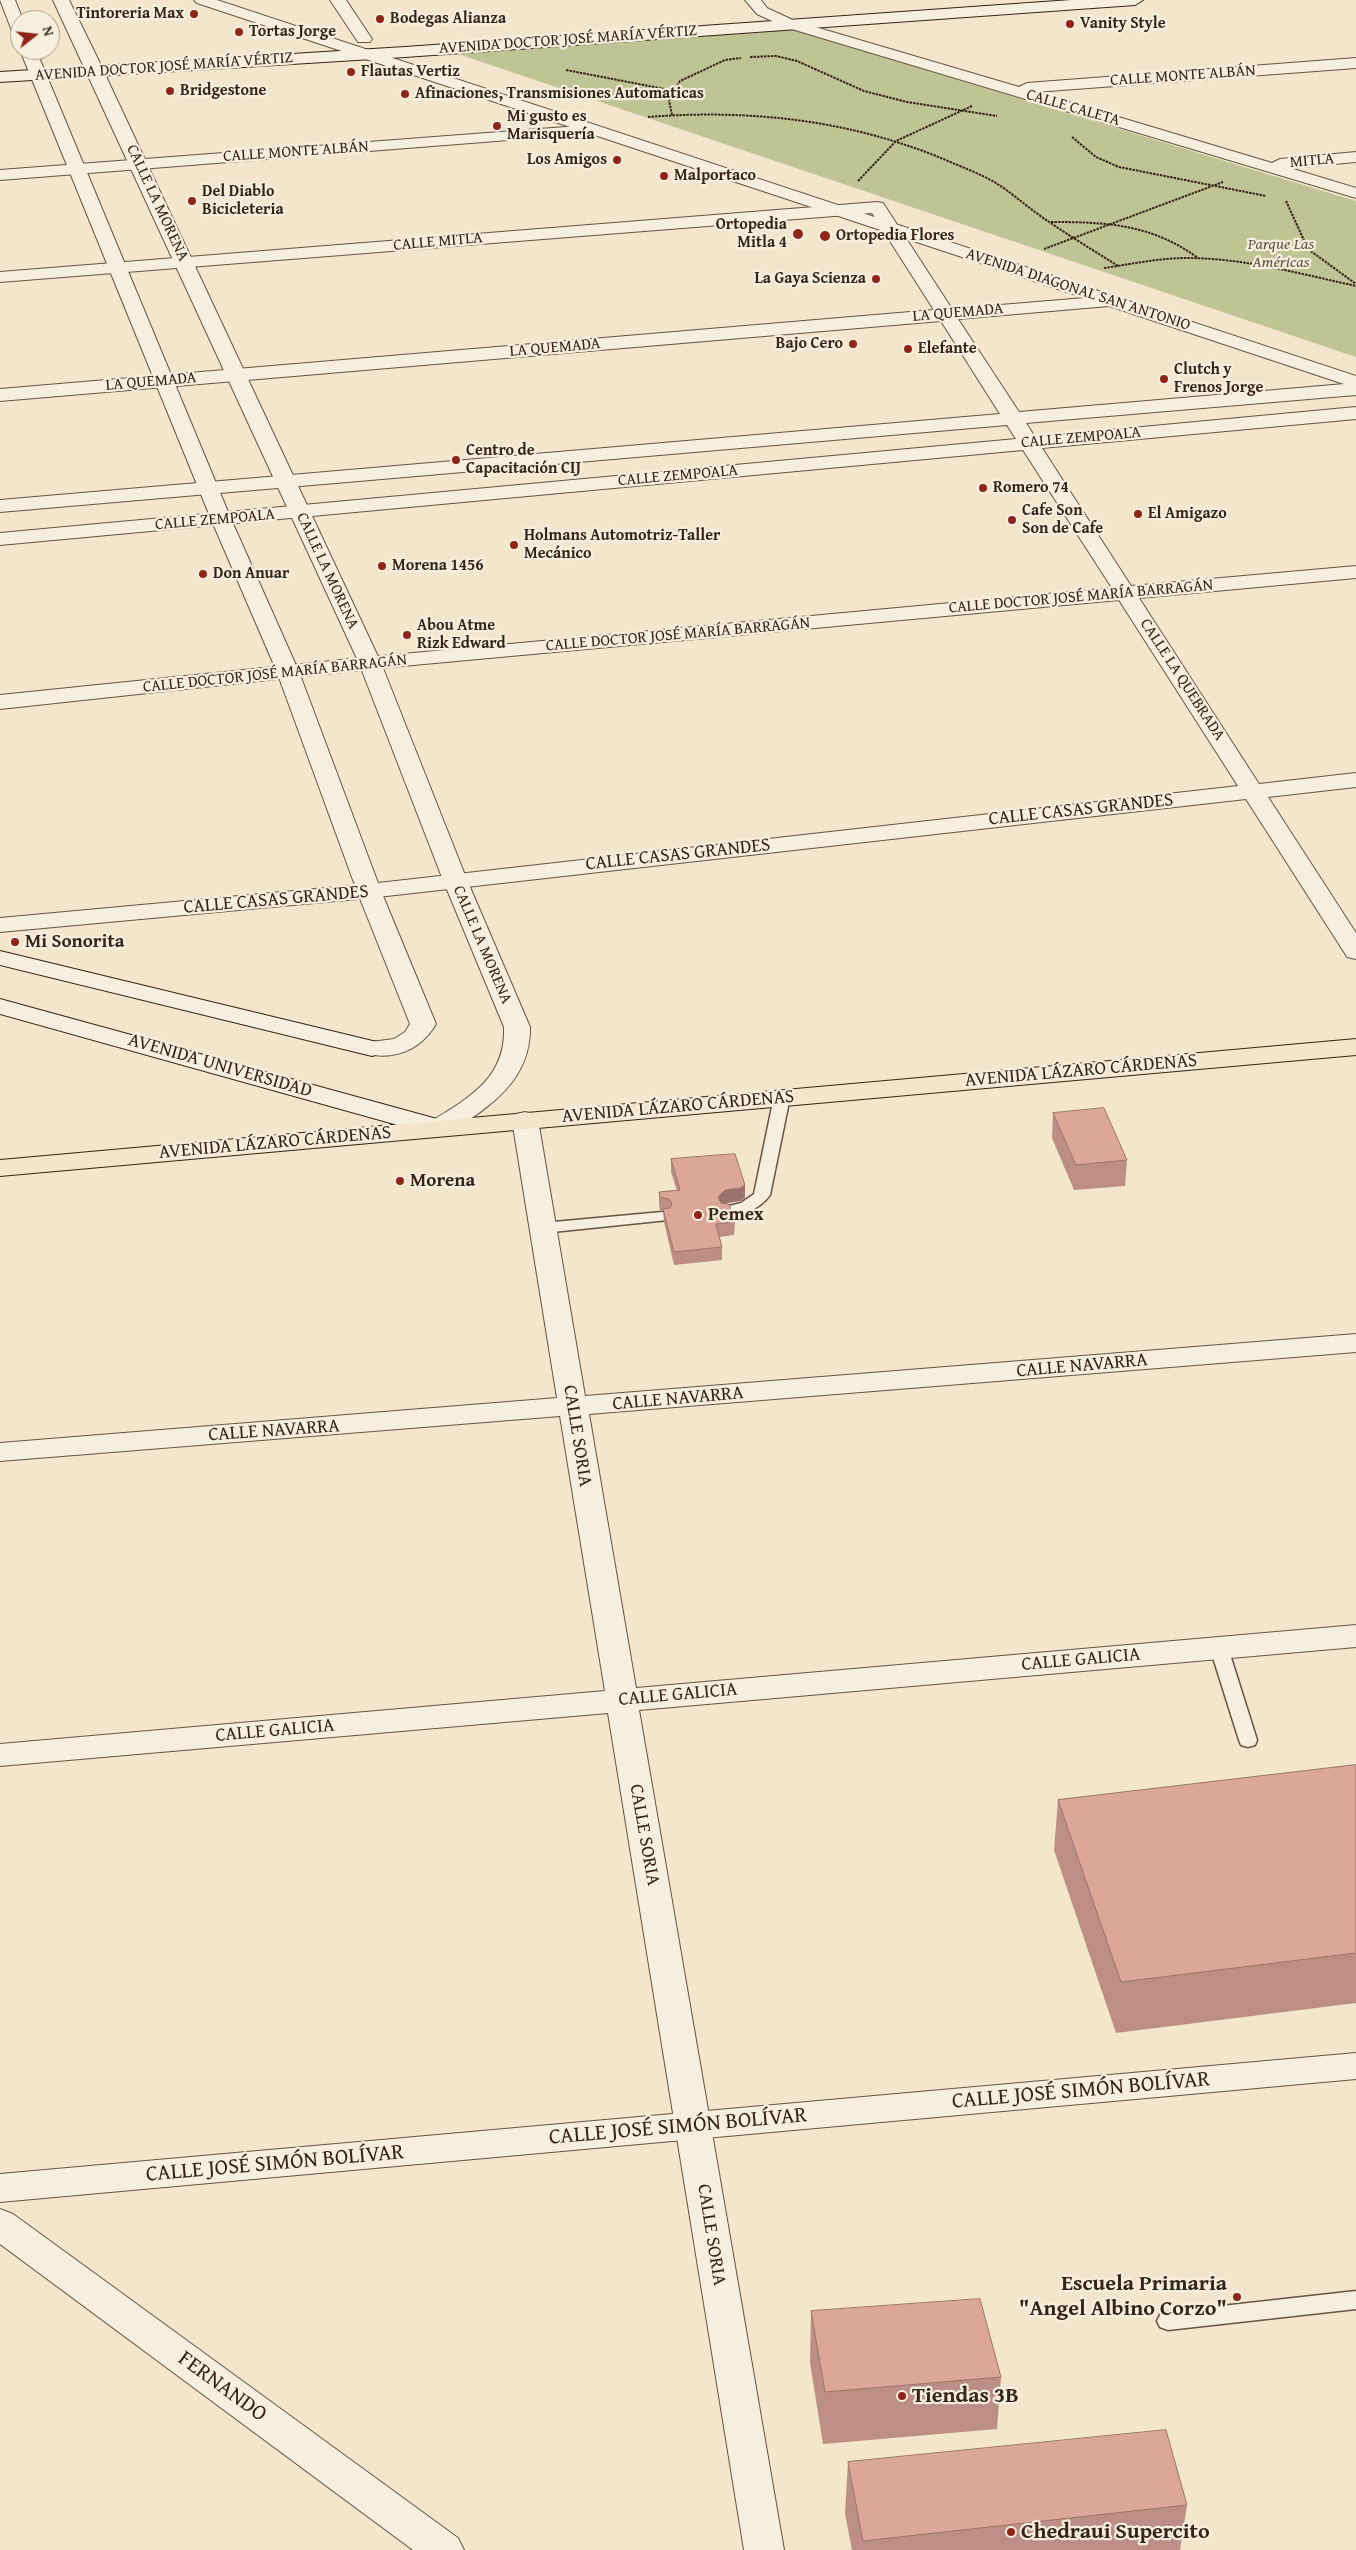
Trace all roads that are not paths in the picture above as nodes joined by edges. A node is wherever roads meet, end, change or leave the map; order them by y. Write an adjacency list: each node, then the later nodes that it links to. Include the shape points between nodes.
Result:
1 (61, 0): 18 (street, CALLE LA MORENA)
2 (202, 0): 10 (street, AVENIDA DIAGONAL SAN ANTONIO)
3 (250, 0): 12 (street, AVENIDA DIAGONAL SAN ANTONIO)
4 (338, 0): 12 (street)
5 (1135, 0): 8 (street, AVENIDA DOCTOR JOSÉ MARÍA VÉRTIZ)
6 (757, 5): 7 (street); 8 (street)
7 (742, 12)
8 (790, 16): 13 (street, AVENIDA DOCTOR JOSÉ MARÍA VÉRTIZ); 20 (street, CALLE CALETA)
9 (384, 37): 12 (street, AVENIDA DOCTOR JOSÉ MARÍA VÉRTIZ)
10 (321, 41): 11 (street, AVENIDA DOCTOR JOSÉ MARÍA VÉRTIZ); 12 (street, AVENIDA DIAGONAL SAN ANTONIO)
11 (282, 44)
12 (365, 47): 13 (street, AVENIDA DIAGONAL SAN ANTONIO); 18 (street, AVENIDA DOCTOR JOSÉ MARÍA VÉRTIZ); 21 (street, AVENIDA DIAGONAL SAN ANTONIO)
13 (406, 52): 28 (street, AVENIDA DIAGONAL SAN ANTONIO, via 615,121)
14 (108, 54): 18 (street, AVENIDA DOCTOR JOSÉ MARÍA VÉRTIZ)
15 (69, 56): 18 (street, AVENIDA DOCTOR JOSÉ MARÍA VÉRTIZ)
16 (28, 60): 18 (street, AVENIDA DOCTOR JOSÉ MARÍA VÉRTIZ); 19 (street, AVENIDA DOCTOR JOSÉ MARÍA VÉRTIZ); 25 (street)
17 (1356, 62): 20 (street, CALLE MONTE ALBÁN)
18 (92, 63): 23 (street, CALLE LA MORENA)
19 (0, 77)
20 (1011, 89): 24 (street, CALLE CALETA)
21 (592, 130): 23 (street, CALLE MONTE ALBÁN); 28 (street, AVENIDA DIAGONAL SAN ANTONIO)
22 (1356, 157): 24 (street, MITLA)
23 (139, 164): 25 (street, CALLE MONTE ALBÁN); 31 (street, CALLE LA MORENA)
24 (1268, 165): 27 (street, CALLE CALETA)
25 (78, 169): 26 (street, CALLE MONTE ALBÁN); 32 (street)
26 (0, 175)
27 (1356, 193)
28 (840, 203): 29 (street, CALLE MITLA); 30 (street, AVENIDA DIAGONAL SAN ANTONIO); 31 (street, CALLE MITLA)
29 (877, 207): 30 (street, CALLE LA QUEBRADA); 34 (street, AVENIDA DIAGONAL SAN ANTONIO)
30 (891, 229): 35 (street, AVENIDA DIAGONAL SAN ANTONIO); 36 (street, CALLE LA QUEBRADA)
31 (185, 263): 32 (street, CALLE MITLA); 37 (street, CALLE LA MORENA)
32 (119, 268): 33 (street, CALLE MITLA); 38 (street)
33 (0, 278)
34 (1151, 296)
35 (1109, 301): 36 (street, LA QUEMADA); 39 (street, AVENIDA DIAGONAL SAN ANTONIO)
36 (947, 314): 37 (street, LA QUEMADA); 43 (street, CALLE LA QUEBRADA)
37 (236, 375): 38 (street, LA QUEMADA); 45 (street, CALLE LA MORENA)
38 (166, 381): 41 (street, LA QUEMADA); 46 (street)
39 (1356, 382)
40 (1356, 388): 43 (street, CALLE ZEMPOALA)
41 (0, 395)
42 (1356, 413): 44 (street, CALLE ZEMPOALA)
43 (1012, 418): 44 (street, CALLE LA QUEBRADA); 45 (street, CALLE ZEMPOALA)
44 (1028, 443): 48 (street, CALLE ZEMPOALA); 52 (street, CALLE LA QUEBRADA)
45 (284, 481): 46 (street, CALLE ZEMPOALA); 48 (street, CALLE LA MORENA)
46 (209, 488): 47 (street, CALLE ZEMPOALA); 49 (street)
47 (0, 506)
48 (299, 512): 49 (street, CALLE ZEMPOALA); 53 (street, CALLE LA MORENA)
49 (221, 519): 50 (street, CALLE ZEMPOALA); 54 (street)
50 (0, 540)
51 (1356, 572): 52 (street, CALLE DOCTOR JOSÉ MARÍA BARRAGÁN)
52 (1125, 593): 53 (street, CALLE DOCTOR JOSÉ MARÍA BARRAGÁN); 57 (street, CALLE LA QUEBRADA)
53 (370, 663): 54 (street, CALLE DOCTOR JOSÉ MARÍA BARRAGÁN); 58 (street, CALLE LA MORENA)
54 (288, 672): 55 (street, CALLE DOCTOR JOSÉ MARÍA BARRAGÁN); 59 (street)
55 (0, 702)
56 (1356, 780): 57 (street, CALLE CASAS GRANDES)
57 (1254, 791): 58 (street, CALLE CASAS GRANDES); 61 (street, CALLE LA QUEBRADA)
58 (455, 880): 59 (street, CALLE CASAS GRANDES); 67 (street, CALLE LA MORENA, via 517,1027 517,1048 509,1069 493,1089)
59 (369, 892): 60 (street, CALLE CASAS GRANDES); 62 (street, via 423,1024 417,1037 398,1047 372,1048)
60 (0, 925)
61 (1356, 952)
62 (0, 958)
63 (0, 1006): 67 (street, AVENIDA UNIVERSIDAD)
64 (1356, 1047): 65 (main road, AVENIDA LÁZARO CÁRDENAS)
65 (782, 1098): 66 (main road, AVENIDA LÁZARO CÁRDENAS); 69 (lane, via 762,1195 745,1209)
66 (525, 1120): 67 (main road, AVENIDA LÁZARO CÁRDENAS); 71 (street, CALLE SORIA)
67 (439, 1128): 68 (main road, AVENIDA LÁZARO CÁRDENAS)
68 (0, 1168)
69 (727, 1211)
70 (662, 1217): 71 (lane)
71 (543, 1228): 73 (street, CALLE SORIA)
72 (1356, 1343): 73 (street, CALLE NAVARRA)
73 (573, 1407): 74 (street, CALLE NAVARRA); 77 (street, CALLE SORIA)
74 (0, 1452)
75 (1356, 1636): 76 (street, CALLE GALICIA)
76 (1219, 1648): 77 (street, CALLE GALICIA); 78 (lane)
77 (621, 1700): 79 (street, CALLE GALICIA); 81 (street, CALLE SORIA)
78 (1248, 1740)
79 (0, 1755)
80 (1356, 2066): 81 (street, CALLE JOSÉ SIMÓN BOLÍVAR)
81 (694, 2126): 82 (street, CALLE JOSÉ SIMÓN BOLÍVAR); 87 (street, CALLE SORIA)
82 (0, 2188)
83 (0, 2224): 86 (street, FERNANDO)
84 (1356, 2300): 85 (lane)
85 (1168, 2321)
86 (444, 2550)
87 (764, 2550)

